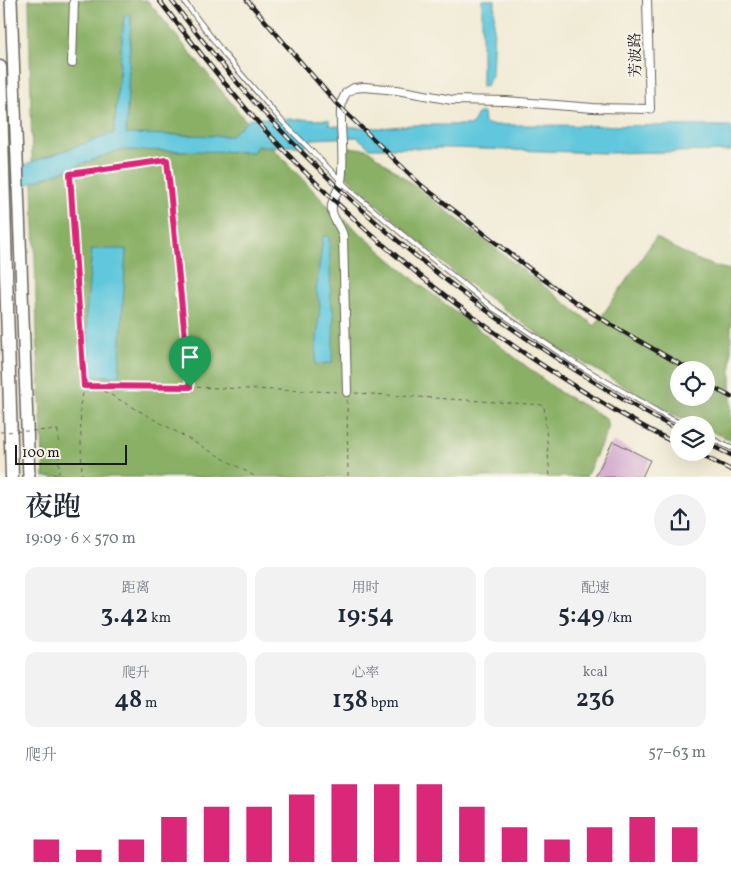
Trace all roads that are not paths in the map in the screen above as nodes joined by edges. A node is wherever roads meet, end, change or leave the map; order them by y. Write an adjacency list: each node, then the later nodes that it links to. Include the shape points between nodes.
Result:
1 (11, 0): 13 (main road)
2 (74, 0): 5 (street)
3 (183, 0): 7 (lane, via 280,119)
4 (647, 0): 7 (street, 芳波路, via 650,109 447,100 397,90 350,90 341,105)
5 (72, 63)
6 (0, 67): 12 (highway)
7 (341, 181): 8 (street, via 332,210 343,236); 9 (lane, via 493,308 575,363)
8 (347, 392)
9 (670, 418)
10 (715, 440): 11 (lane)
11 (731, 448)
12 (12, 477)
13 (29, 477)

